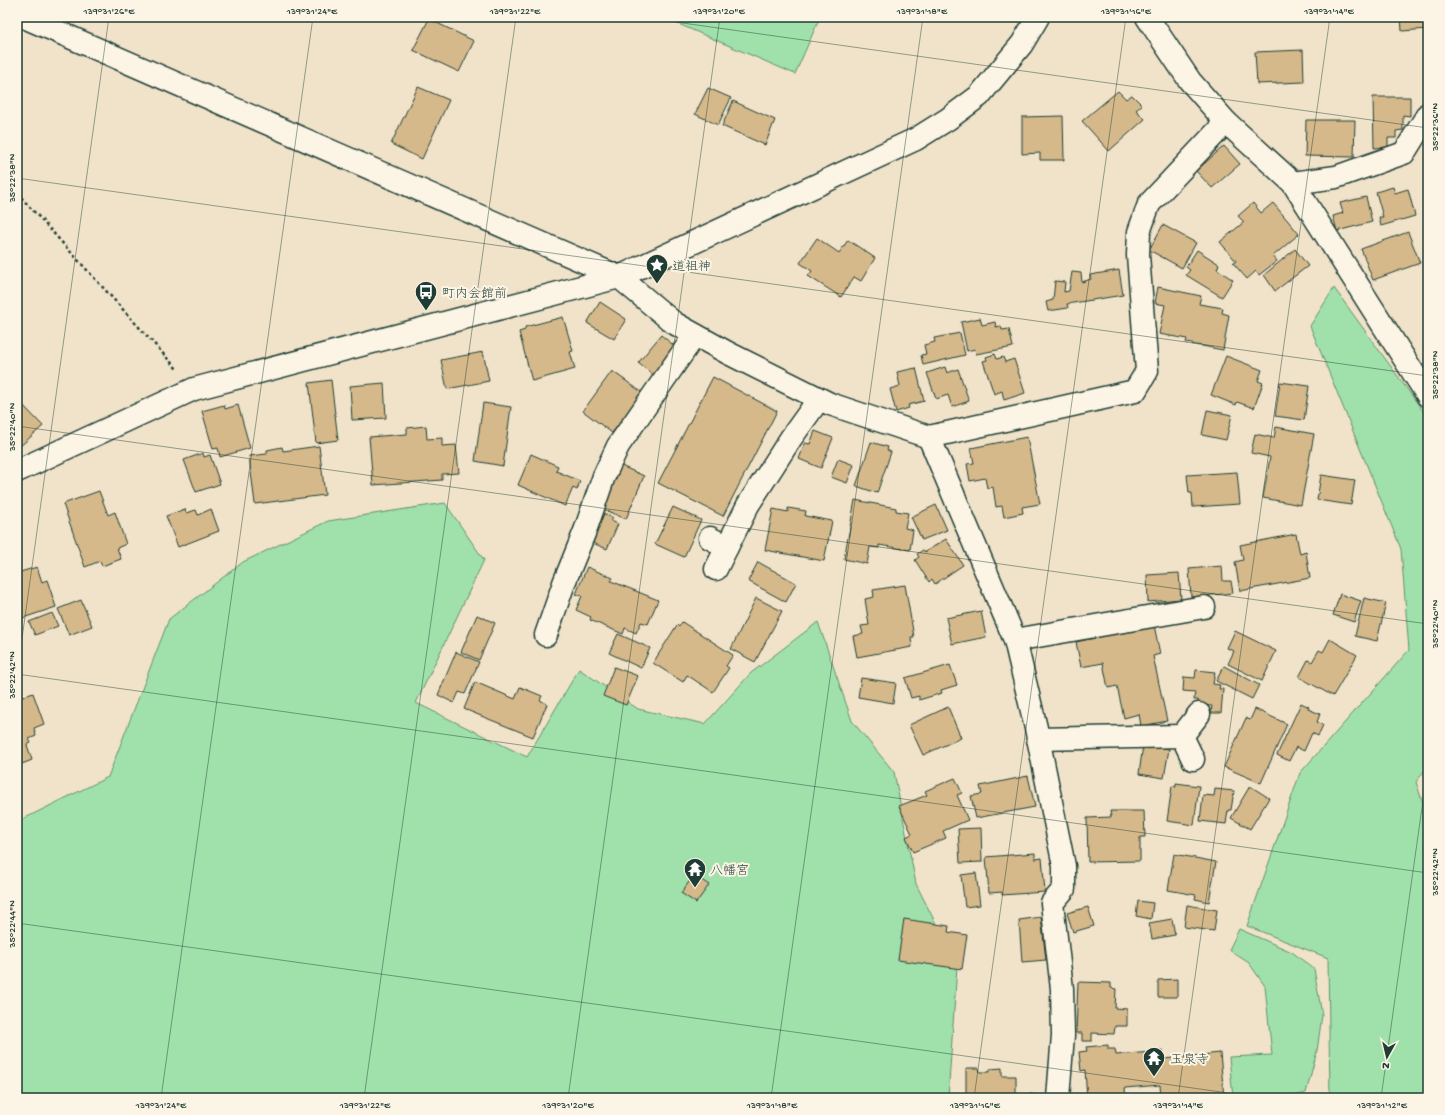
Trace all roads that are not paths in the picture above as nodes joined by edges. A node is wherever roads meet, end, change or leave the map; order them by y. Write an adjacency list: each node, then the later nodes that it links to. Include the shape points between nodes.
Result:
1 (24, 17): 7 (street)
2 (1038, 17): 7 (street, via 1022,44 979,96 916,139)
3 (1147, 17): 5 (street, via 1190,81)
4 (1428, 114): 6 (street, via 1404,153 1336,177)
5 (1226, 122): 6 (street); 11 (street, via 1149,204 1139,232 1138,255 1147,371 1135,391)
6 (1293, 183): 9 (street)
7 (619, 277): 8 (street, via 674,323); 12 (street, via 194,389)
8 (695, 335): 10 (street); 15 (street, via 618,446 604,476)
9 (1428, 396)
10 (819, 398): 11 (street); 13 (street, via 748,505 719,543)
11 (929, 437): 16 (street)
12 (17, 471)
13 (716, 569)
14 (1204, 607): 16 (street)
15 (546, 635)
16 (1015, 640): 19 (street)
17 (1199, 714): 18 (street)
18 (1182, 736): 19 (street); 20 (street)
19 (1038, 739): 21 (street, via 1064,866 1064,889 1052,903 1062,989 1063,1035)
20 (1193, 759)
21 (1058, 1098)

